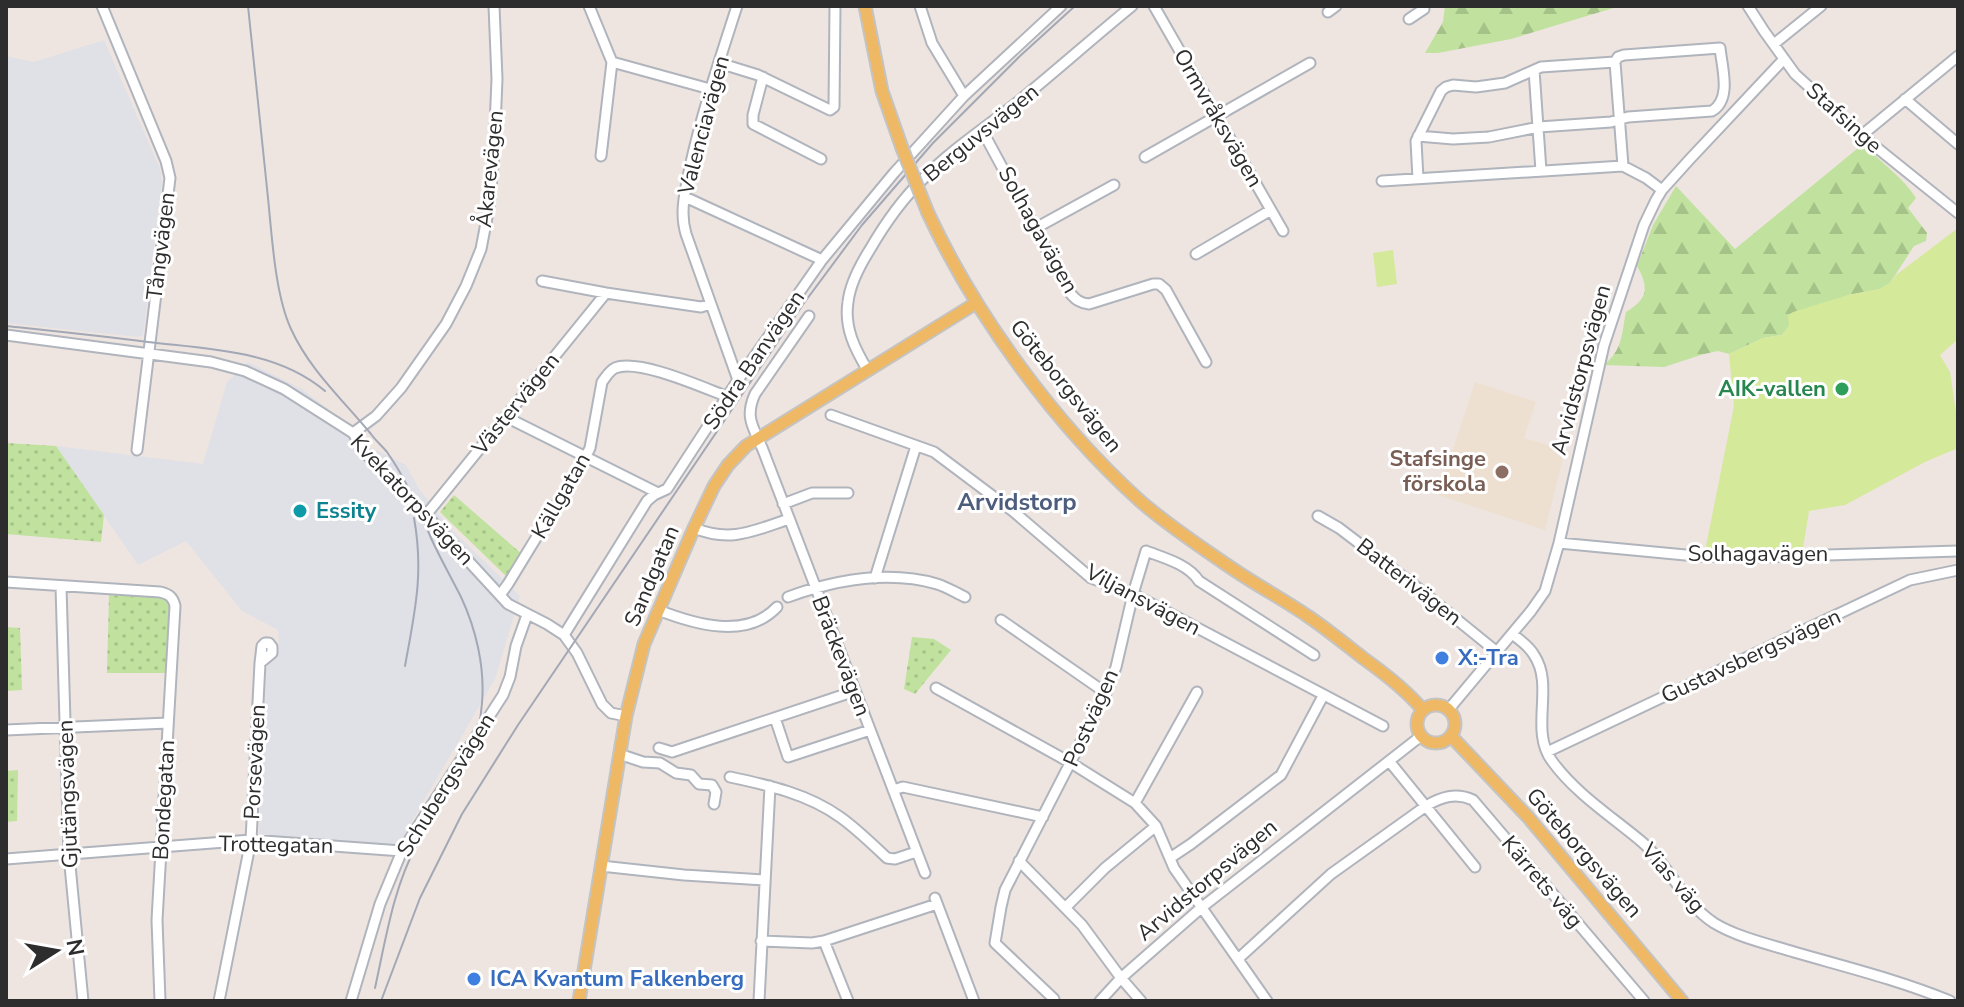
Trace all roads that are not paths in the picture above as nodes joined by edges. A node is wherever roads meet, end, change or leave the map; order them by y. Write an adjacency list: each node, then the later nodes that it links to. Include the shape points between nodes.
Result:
1 (102, 6): 56 (street, Tångvägen, via 170,178)
2 (494, 6): 63 (street, Åkarevägen, via 494,151 481,249 446,324 401,388)
3 (589, 6): 18 (street)
4 (737, 6): 20 (street, Valenciavägen)
5 (835, 6): 23 (street, via 834,107 824,109)
6 (865, 6): 52 (main road, Göteborgsvägen, bridge, via 882,91 902,148 943,246)
7 (920, 6): 25 (street, via 932,43)
8 (1061, 6): 25 (street, Södra Banvägen)
9 (1132, 6): 30 (street, Berguvsvägen)
10 (1154, 6): 27 (street, Ormvråksvägen)
11 (1422, 6): 14 (street)
12 (1748, 6): 15 (street, Stafsinge)
13 (1821, 6): 15 (street)
14 (1409, 19)
15 (1774, 44): 17 (street, Stafsinge)
16 (1958, 56): 26 (street)
17 (1784, 59): 31 (street, Stafsinge); 42 (street, Arvidstorpsvägen)
18 (612, 62): 24 (street); 34 (street)
19 (1615, 62): 22 (street); 28 (street); 28 (street, via 1624,55 1720,48 1723,75 1723,101 1712,111)
20 (719, 63): 23 (street); 24 (street, Valenciavägen)
21 (1310, 63): 27 (street)
22 (1534, 70): 29 (street); 32 (street, via 1505,83 1446,87)
23 (763, 77): 36 (street, via 753,124)
24 (710, 89): 43 (street, Valenciavägen)
25 (964, 96): 49 (street, Södra Banvägen)
26 (1905, 99): 31 (street); 33 (street)
27 (1217, 117): 35 (street); 44 (street, Ormvråksvägen)
28 (1620, 120): 29 (street); 37 (street)
29 (1539, 127): 32 (street, via 1489,137); 38 (street)
30 (982, 130): 46 (street, Solhagavägen); 58 (street, Berguvsvägen, via 906,197 859,268 847,306 848,326)
31 (1862, 135): 45 (street, Stafsinge)
32 (1418, 136): 39 (street)
33 (1958, 144)
34 (601, 156)
35 (1145, 157)
36 (821, 159)
37 (1623, 166): 38 (street); 42 (street)
38 (1541, 171): 39 (street)
39 (1418, 179): 40 (street)
40 (1382, 181)
41 (1114, 185): 46 (street)
42 (1662, 190): 75 (street, Arvidstorpsvägen, via 1644,225 1604,345)
43 (685, 197): 49 (street); 53 (street, Valenciavägen, via 683,224)
44 (1271, 210): 47 (street, Ormvråksvägen); 48 (street)
45 (1958, 213)
46 (1034, 229): 57 (street, Solhagavägen, via 1081,303 1162,286)
47 (1283, 231)
48 (1196, 254)
49 (822, 260): 59 (street, Södra Banvägen)
50 (542, 281): 51 (street)
51 (606, 293): 53 (street, via 701,307); 62 (street, Västervägen)
52 (976, 303): 58 (main road, Sandgatan); 100 (main road, Göteborgsvägen, via 1086,447 1142,502 1320,626)
53 (711, 304): 59 (street, Valenciavägen)
54 (809, 316): 64 (street, Bräckevägen, via 750,405)
55 (6, 335): 56 (street, Kvekatorpsvägen)
56 (148, 353): 63 (street, Kvekatorpsvägen, via 211,362 258,376); 66 (street, Tångvägen)
57 (1206, 362)
58 (868, 371): 64 (main road, Sandgatan)
59 (738, 380): 60 (street, Södra Banvägen)
60 (728, 397): 67 (street, Källgatan, via 645,368 616,368 602,382); 68 (street, Södra Banvägen, via 667,489)
61 (831, 415): 65 (street, Viljansvägen)
62 (506, 417): 67 (street); 71 (street, Västervägen)
63 (353, 433): 71 (street, Kvekatorpsvägen, via 365,453)
64 (758, 438): 70 (street, Bräckevägen); 74 (main road, Sandgatan, via 728,465)
65 (916, 446): 78 (street); 82 (street, Viljansvägen, via 956,467 1091,578)
66 (137, 450)
67 (586, 456): 68 (street); 83 (street, Källgatan)
68 (658, 493): 91 (street, Södra Banvägen, via 647,501)
69 (848, 493): 70 (street, via 812,493)
70 (783, 504): 73 (street, Bräckevägen)
71 (426, 515): 83 (street, Kvekatorpsvägen)
72 (1318, 516): 92 (street, Batterivägen)
73 (789, 519): 74 (street, via 726,536); 81 (street, Bräckevägen)
74 (694, 528): 87 (main road, Sandgatan)
75 (1559, 543): 76 (street, Solhagavägen, via 1696,556); 90 (street, Arvidstorpsvägen, via 1545,591)
76 (1958, 551)
77 (1958, 570): 112 (street, Gustavsbergsvägen, via 1910,580)
78 (875, 578): 81 (street); 85 (street, via 935,583)
79 (6, 582): 80 (street)
80 (61, 587): 104 (street, Bondegatan, via 160,592 173,599); 106 (street, Gjutängsvägen)
81 (815, 587): 84 (street); 96 (street, Bräckevägen)
82 (1133, 594): 93 (street, Postvägen, via 1146,551 1194,573); 98 (street, Postvägen); 99 (street, Viljansvägen)
83 (500, 595): 88 (street, Kvekatorpsvägen)
84 (788, 597)
85 (965, 597)
86 (777, 607): 87 (street, via 755,623 721,626)
87 (658, 610): 102 (main road, Sandgatan)
88 (527, 615): 91 (street, Kvekatorpsvägen); 126 (street, Schubergsvägen, via 503,695)
89 (1001, 620): 98 (street)
90 (1512, 634): 92 (street, Arvidstorpsvägen); 112 (street, via 1539,664)
91 (564, 635): 102 (street, Kvekatorpsvägen, via 602,704 611,713)
92 (1497, 652): 101 (street, Arvidstorpsvägen)
93 (1314, 655)
94 (260, 663): 124 (street, Porsevägen)
95 (936, 688): 115 (street)
96 (855, 691): 103 (street); 108 (street, Bräckevägen)
97 (1197, 692): 119 (street)
98 (1106, 693): 115 (street, Postvägen)
99 (1323, 696): 105 (street, Viljansvägen); 129 (street, via 1281,775)
100 (1422, 709): 101 (main road, via 1436,704); 109 (main road, via 1416,724)
101 (1449, 709): 110 (main road, via 1455,722)
102 (626, 716): 113 (main road, Sandgatan)
103 (775, 718): 108 (street, via 788,757); 111 (street, via 672,752)
104 (168, 723): 106 (street); 125 (street, Bondegatan)
105 (1383, 726)
106 (65, 727): 107 (street); 128 (street, Gjutängsvägen)
107 (6, 730)
108 (870, 730): 118 (street, Bräckevägen)
109 (1421, 736): 110 (main road, via 1437,743); 114 (street, Arvidstorpsvägen)
110 (1451, 736): 155 (main road, Göteborgsvägen, via 1528,817)
111 (659, 748)
112 (1547, 752): 156 (street, Vias väg, via 1579,790 1664,864 1714,923)
113 (619, 754): 120 (street, via 660,763 691,775 699,784 712,785); 132 (main road, Sandgatan)
114 (1389, 761): 121 (street, Kärrets väg); 137 (street, Arvidstorpsvägen)
115 (1071, 763): 119 (street); 122 (street, Postvägen)
116 (730, 777): 117 (street)
117 (770, 786): 127 (street, via 838,816 887,858); 135 (street)
118 (893, 790): 122 (street, via 903,787); 127 (street, Bräckevägen)
119 (1135, 803): 123 (street)
120 (714, 804)
121 (1426, 806): 133 (street, Kärrets väg); 140 (street, via 1331,874); 154 (street, Kärrets väg, via 1449,796 1473,800)
122 (1043, 817): 131 (street, Postvägen)
123 (1156, 826): 129 (street); 136 (street)
124 (251, 840): 125 (street, Trottegatan); 126 (street, Trottegatan); 145 (street, Porsevägen)
125 (162, 847): 128 (street, Trottegatan); 144 (street, Bondegatan, via 157,920)
126 (402, 851): 146 (street, Schubergsvägen)
127 (916, 852): 134 (street, Bräckevägen)
128 (69, 855): 130 (street, Trottegatan); 143 (street, Gjutängsvägen)
129 (1170, 858): 137 (street)
130 (6, 859)
131 (1019, 861): 136 (street); 142 (street, Postvägen, via 1005,890 995,943)
132 (601, 866): 135 (street); 147 (main road, Sandgatan)
133 (1475, 867)
134 (925, 873)
135 (764, 880): 138 (street)
136 (1066, 907): 141 (street)
137 (1201, 908): 140 (street); 141 (street, Arvidstorpsvägen)
138 (761, 941): 139 (street); 148 (street)
139 (824, 941): 149 (street); 150 (street, via 936,901)
140 (1238, 959): 153 (street)
141 (1121, 978): 151 (street, Arvidstorpsvägen); 152 (street)
142 (1054, 999)
143 (83, 1001)
144 (160, 1001)
145 (219, 1001)
146 (351, 1001)
147 (579, 1001)
148 (759, 1001)
149 (848, 1001)
150 (974, 1001)
151 (1100, 1001)
152 (1141, 1001)
153 (1267, 1001)
154 (1644, 1001)
155 (1682, 1001)
156 (1950, 1001)

